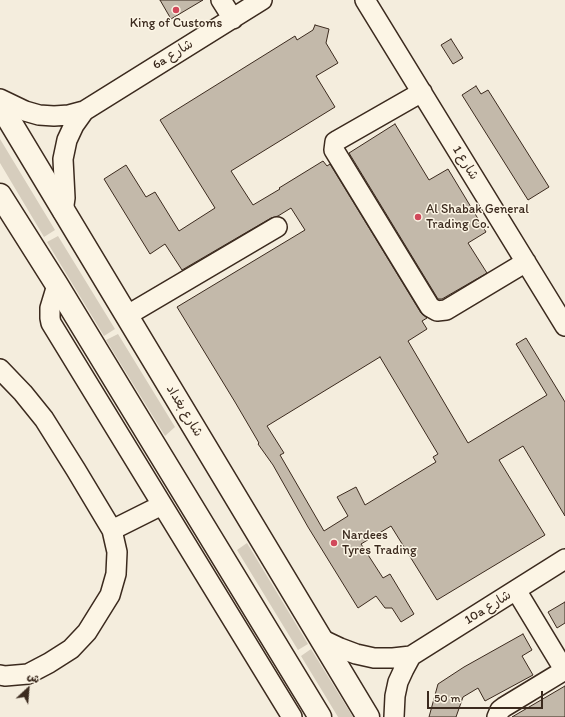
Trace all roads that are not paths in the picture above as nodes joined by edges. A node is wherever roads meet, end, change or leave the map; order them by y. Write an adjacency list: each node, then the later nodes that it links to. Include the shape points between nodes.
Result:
1 (221, 0): 4 (street)
2 (262, 0): 4 (street, 6a شارع)
3 (365, 0): 5 (street, شارع 1)
4 (232, 18): 8 (street, 6a شارع)
5 (422, 92): 12 (street, شارع 1); 12 (street, via 338,140 335,142 334,150 430,307 437,311 446,310)
6 (0, 99): 8 (street, 6a شارع, via 40,115 69,115)
7 (0, 105): 10 (main road, شارع بغداد)
8 (84, 111): 10 (street, 6a شارع, via 74,124 67,140 63,159)
9 (0, 195): 13 (main road)
10 (64, 212): 14 (main road, شارع بغداد)
11 (277, 226): 14 (street)
12 (526, 262): 15 (street, شارع 1)
13 (56, 285): 17 (street, via 50,308 51,323); 26 (main road)
14 (126, 316): 21 (main road, شارع بغداد)
15 (565, 326)
16 (0, 369): 18 (street, via 44,419)
17 (162, 505): 18 (street); 25 (street)
18 (112, 530): 24 (street, via 117,552 116,574 110,595 87,632 71,649 28,674)
19 (565, 559): 20 (street, 10a شارع)
20 (516, 590): 22 (street, 10a شارع); 23 (street)
21 (321, 639): 22 (street, 10a شارع, via 356,654 380,658); 27 (main road, شارع بغداد)
22 (411, 656): 28 (street, via 394,696)
23 (565, 670): 29 (street, via 504,707)
24 (0, 675)
25 (292, 717)
26 (320, 717)
27 (368, 717)
28 (394, 717)
29 (497, 717)

